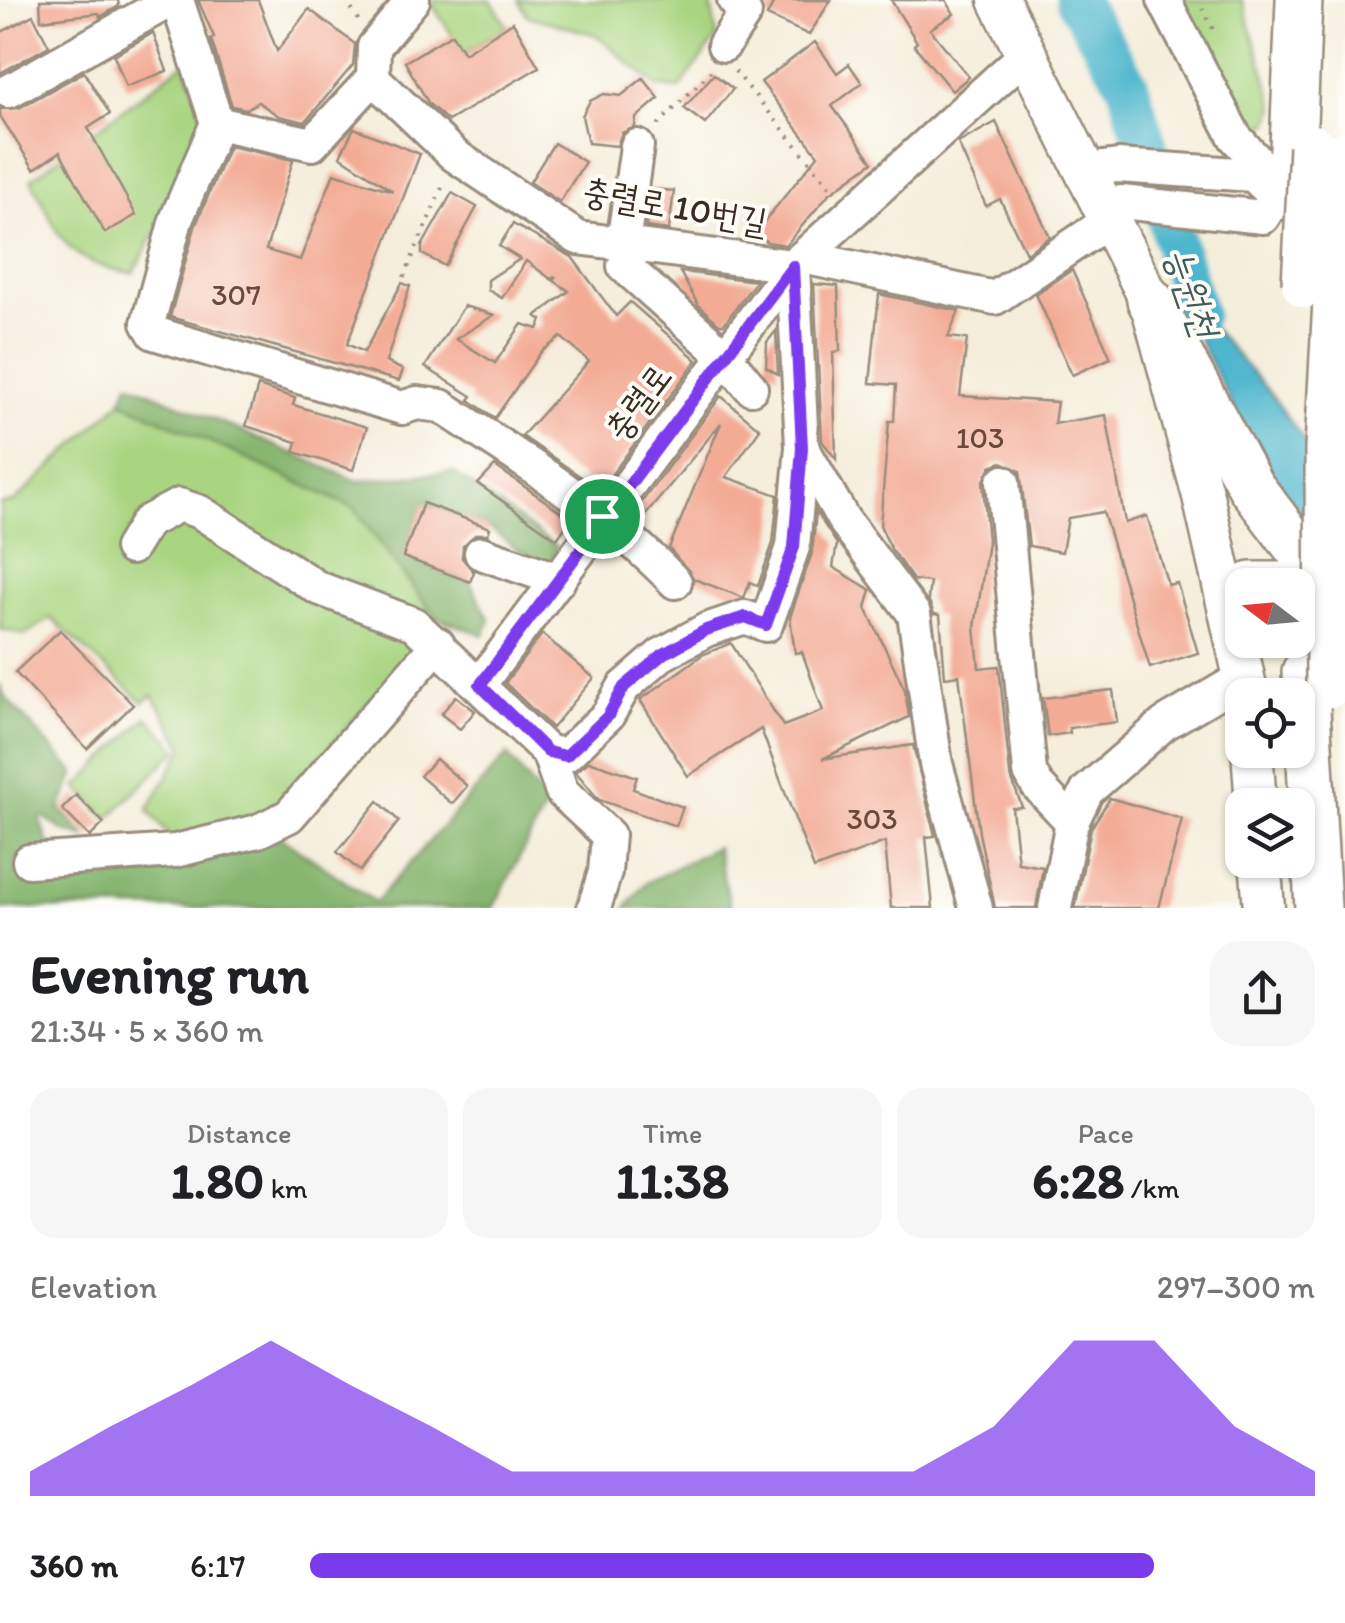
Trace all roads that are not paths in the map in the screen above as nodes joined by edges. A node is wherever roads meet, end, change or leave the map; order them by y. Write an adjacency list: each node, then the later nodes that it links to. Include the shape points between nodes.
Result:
1 (174, 0): 11 (street); 12 (street)
2 (414, 0): 10 (street, via 374,46)
3 (999, 0): 9 (main road)
4 (1164, 0): 16 (street)
5 (1299, 0): 16 (highway)
6 (1328, 0): 14 (highway)
7 (745, 4): 8 (street)
8 (724, 52)
9 (1026, 54): 15 (main road); 20 (street, 충렬로)
10 (373, 78): 12 (street, via 312,144); 19 (street, 충렬로 10번길, via 454,155 578,238)
11 (9, 91)
12 (216, 123): 26 (street, via 176,220 148,323 154,333 392,406 441,406)
13 (637, 146): 19 (street)
14 (1334, 149): 35 (highway, bridge)
15 (1102, 168): 16 (street); 17 (main road)
16 (1271, 197): 17 (street); 18 (street)
17 (1116, 211): 20 (street, via 995,298); 21 (main road)
18 (1345, 214)
19 (624, 255): 20 (street, 충렬로 10번길); 22 (street)
20 (798, 261): 22 (street, 충렬로); 24 (street)
21 (1150, 300): 29 (main road); 33 (highway, via 1251,487)
22 (724, 355): 23 (street); 26 (street, 충렬로)
23 (752, 388)
24 (802, 448): 38 (street, via 794,547 766,625 745,617 662,655 624,687 608,716 566,756); 43 (street, via 842,519 914,614 936,764)
25 (1003, 482): 39 (street, via 1030,772)
26 (602, 516): 30 (street, 충렬로); 31 (street)
27 (131, 548): 34 (street, via 147,522 179,506 200,512 318,588 414,624)
28 (481, 553): 30 (street)
29 (1233, 568)
30 (559, 580): 36 (street, 충렬로)
31 (675, 582)
32 (1315, 599): 33 (highway)
33 (1345, 613)
34 (438, 644): 36 (street); 40 (street, via 289,816 258,831 175,851)
35 (1317, 678): 46 (highway); 47 (highway)
36 (480, 685): 38 (street)
37 (1225, 696): 39 (street, via 1164,724 1087,791)
38 (548, 752): 42 (street, via 562,792 608,836)
39 (1072, 822): 44 (street)
40 (29, 861)
41 (1262, 878): 45 (main road)
42 (594, 908)
43 (976, 908)
44 (1055, 908)
45 (1264, 908)
46 (1318, 908)
47 (1342, 908)

